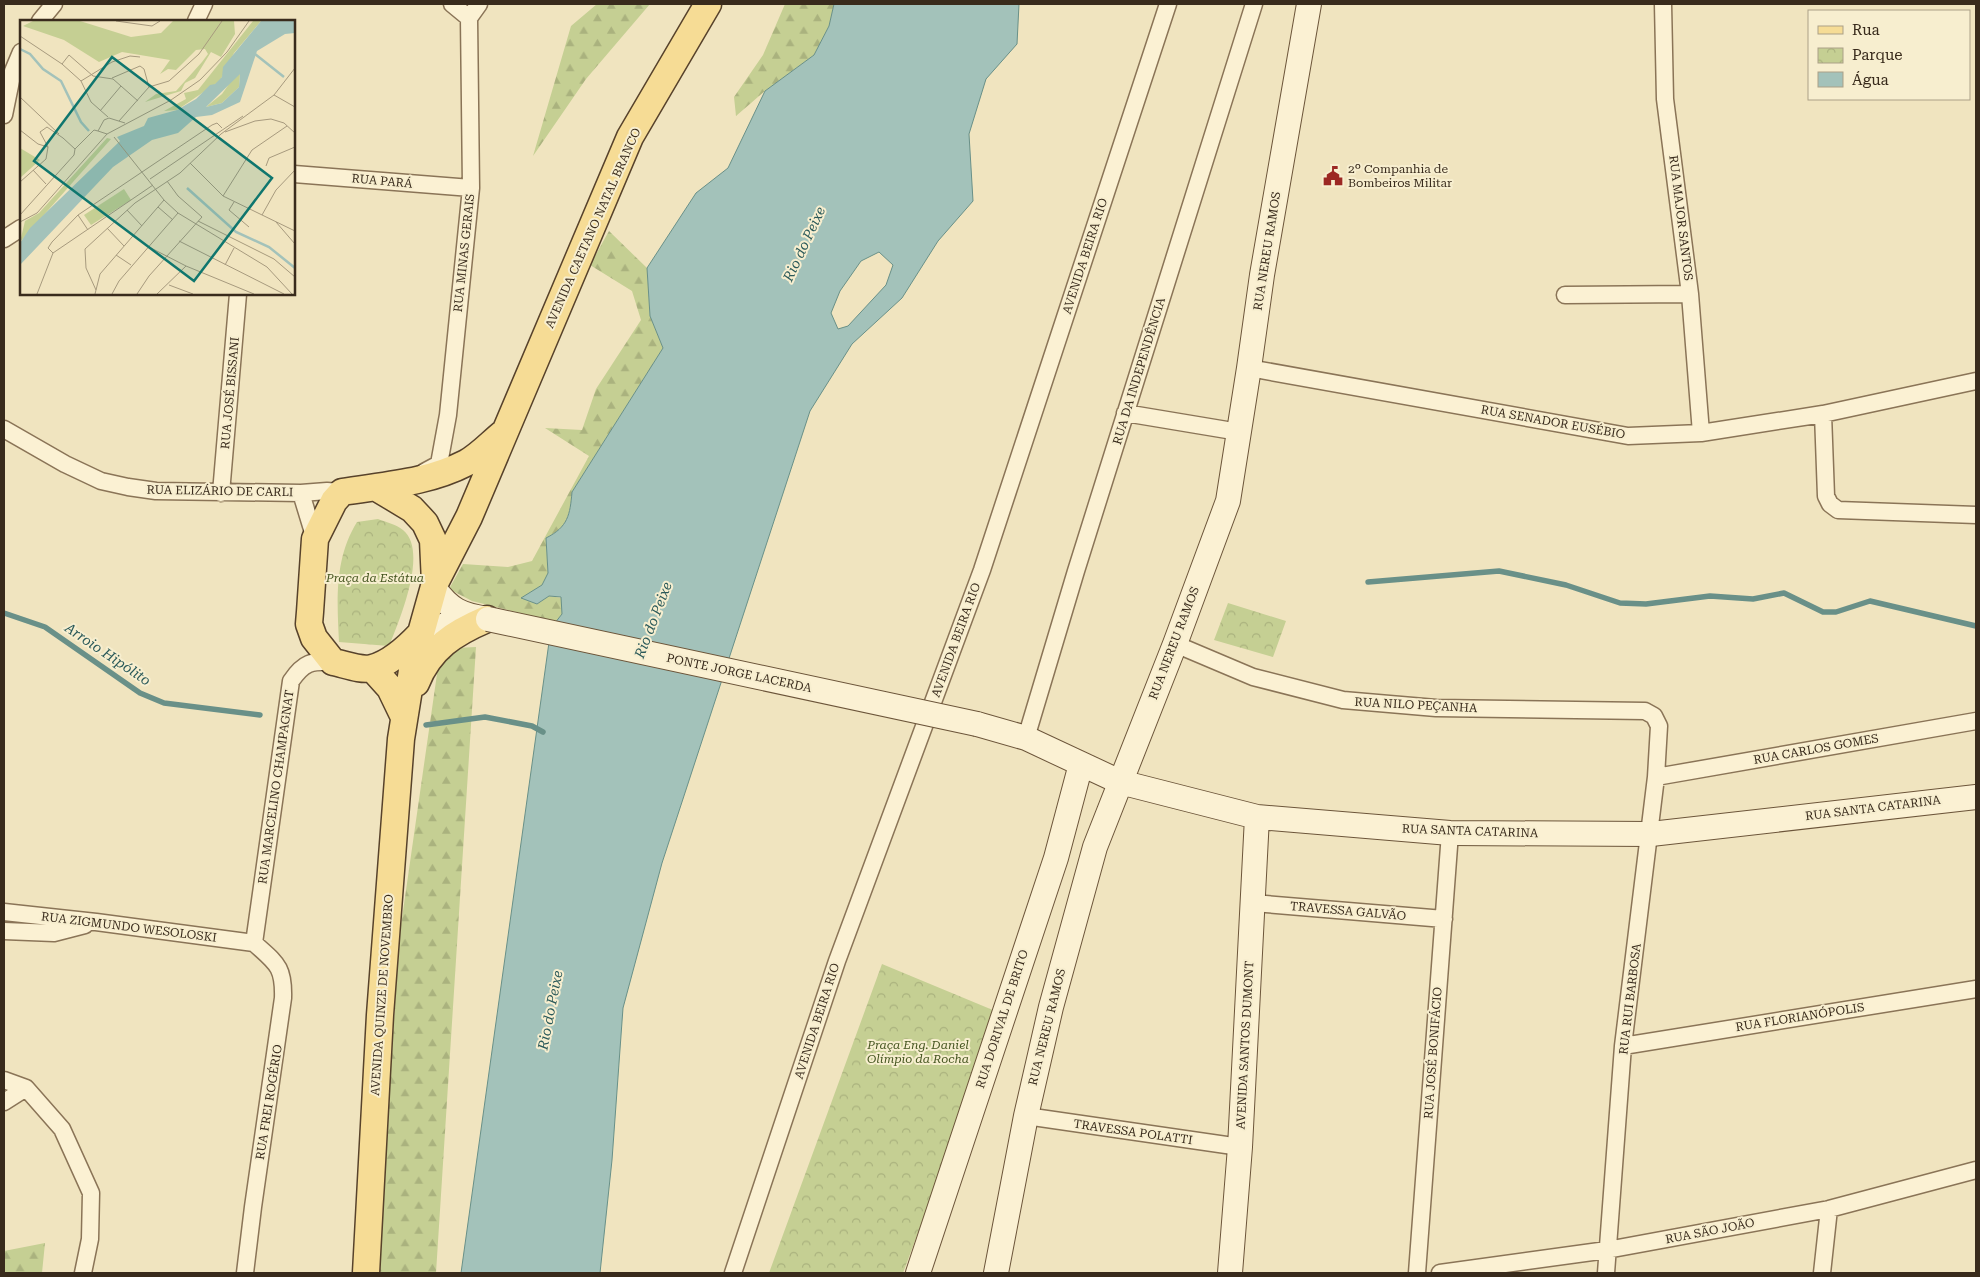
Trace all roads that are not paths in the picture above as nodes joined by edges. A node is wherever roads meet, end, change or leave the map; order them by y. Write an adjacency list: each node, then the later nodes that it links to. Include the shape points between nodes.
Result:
1 (54, 4): 11 (street)
2 (204, 4): 12 (street)
3 (452, 4): 10 (street)
4 (479, 4): 10 (street)
5 (708, 4): 27 (main road, AVENIDA CAETANO NATAL BRANCO, via 630,137)
6 (1168, 4): 74 (street, AVENIDA BEIRA RIO, via 982,570 837,961)
7 (1254, 4): 24 (street, RUA DA INDEPENDÊNCIA)
8 (1308, 4): 22 (street, RUA NEREU RAMOS, via 1262,275)
9 (1663, 4): 19 (street, RUA MAJOR SANTOS, via 1665,99)
10 (469, 18): 16 (street, RUA MINAS GERAIS)
11 (41, 20)
12 (196, 20)
13 (20, 54): 14 (street, via 13,71)
14 (4, 116)
15 (295, 174): 16 (street, RUA PARÁ)
16 (470, 188): 30 (street, RUA MINAS GERAIS, via 444,448 439,464)
17 (20, 229): 18 (street)
18 (4, 239)
19 (1690, 294): 21 (street); 29 (street, RUA MAJOR SANTOS)
20 (238, 295): 33 (street, RUA JOSÉ BISSANI)
21 (1565, 295)
22 (1250, 368): 28 (street, RUA NEREU RAMOS); 29 (street, RUA SENADOR EUSÉBIO, via 1628,436)
23 (1976, 382): 25 (street, RUA SENADOR EUSÉBIO)
24 (1125, 413): 28 (street); 47 (street, RUA DA INDEPENDÊNCIA)
25 (1823, 414): 29 (street, RUA SENADOR EUSÉBIO); 35 (street, via 1826,496 1838,510)
26 (4, 429): 33 (street, RUA ELIZÁRIO DE CARLI, via 101,481 156,491)
27 (504, 432): 30 (main road, AVENIDA CAETANO NATAL BRANCO, via 467,462 434,477); 37 (main road, AVENIDA CAETANO NATAL BRANCO, via 469,516)
28 (1239, 432): 40 (street, RUA NEREU RAMOS, via 1228,502)
29 (1701, 433)
30 (404, 484): 31 (main road, AVENIDA CAETANO NATAL BRANCO)
31 (377, 488): 32 (main road); 37 (main road, via 412,509 425,523 434,540)
32 (342, 492): 34 (street, RUA ELIZÁRIO DE CARLI); 36 (main road)
33 (221, 493): 34 (street, RUA ELIZÁRIO DE CARLI)
34 (300, 493): 36 (street, RUA ELIZÁRIO DE CARLI)
35 (1976, 515)
36 (315, 539): 41 (main road, via 310,624 314,638)
37 (434, 585): 38 (street, PONTE JORGE LACERDA, via 441,598 455,611); 39 (main road)
38 (482, 618): 39 (street); 43 (main road, via 451,636 427,660); 45 (street, PONTE JORGE LACERDA, bridge)
39 (421, 633): 42 (main road, via 408,647); 43 (main road, AVENIDA QUINZE DE NOVEMBRO)
40 (1175, 644): 46 (street, RUA NILO PEÇANHA, via 1253,677 1343,700 1436,708 1645,711 1654,716); 50 (street, RUA NEREU RAMOS)
41 (333, 662): 42 (main road); 60 (street, RUA MARCELINO CHAMPAGNAT, via 306,664 291,681)
42 (372, 668): 43 (main road, via 390,688)
43 (404, 717): 73 (main road, AVENIDA QUINZE DE NOVEMBRO, via 381,996)
44 (1976, 720): 49 (street, RUA CARLOS GOMES)
45 (977, 724): 47 (street, RUA SANTA CATARINA)
46 (1659, 726): 49 (street, RUA RUI BARBOSA)
47 (1026, 738): 48 (street, RUA SANTA CATARINA)
48 (1081, 764): 50 (street, RUA SANTA CATARINA); 75 (street, RUA DORIVAL DE BRITO, via 1056,858)
49 (1656, 777): 54 (street, RUA RUI BARBOSA)
50 (1120, 782): 52 (street, RUA SANTA CATARINA); 66 (street, RUA NEREU RAMOS, via 1095,847 1051,1007)
51 (1976, 797): 54 (street, RUA SANTA CATARINA)
52 (1257, 817): 53 (street, RUA SANTA CATARINA); 55 (street, AVENIDA SANTOS DUMONT)
53 (1450, 832): 54 (street, RUA SANTA CATARINA); 57 (street, RUA JOSÉ BONIFÁCIO)
54 (1651, 834): 62 (street, RUA RUI BARBOSA)
55 (1253, 903): 57 (street, TRAVESSA GALVÃO); 67 (street, AVENIDA SANTOS DUMONT)
56 (4, 912): 58 (street, RUA ZIGMUNDO WESOLOSKI)
57 (1444, 919): 78 (street, RUA JOSÉ BONIFÁCIO)
58 (96, 922): 59 (street, via 54,933); 60 (street, RUA ZIGMUNDO WESOLOSKI)
59 (4, 932)
60 (254, 943): 72 (street, RUA FREI ROGÉRIO, via 277,963 284,979 284,998)
61 (1976, 989): 62 (street, RUA FLORIANÓPOLIS)
62 (1623, 1046): 70 (street, RUA RUI BARBOSA)
63 (4, 1080): 64 (street)
64 (26, 1088): 65 (street); 71 (street, via 62,1130 91,1192 90,1239)
65 (4, 1102)
66 (1026, 1116): 67 (street, TRAVESSA POLATTI); 76 (street, RUA NEREU RAMOS)
67 (1240, 1147): 77 (street, AVENIDA SANTOS DUMONT)
68 (1976, 1170): 69 (street, RUA SÃO JOÃO)
69 (1829, 1209): 70 (street, RUA SÃO JOÃO); 81 (street)
70 (1607, 1250): 79 (street, RUA SÃO JOÃO); 80 (street, RUA RUI BARBOSA)
71 (83, 1273)
72 (245, 1273)
73 (366, 1273)
74 (733, 1273)
75 (918, 1273)
76 (996, 1273)
77 (1230, 1273)
78 (1417, 1273)
79 (1440, 1273)
80 (1606, 1273)
81 (1822, 1273)

